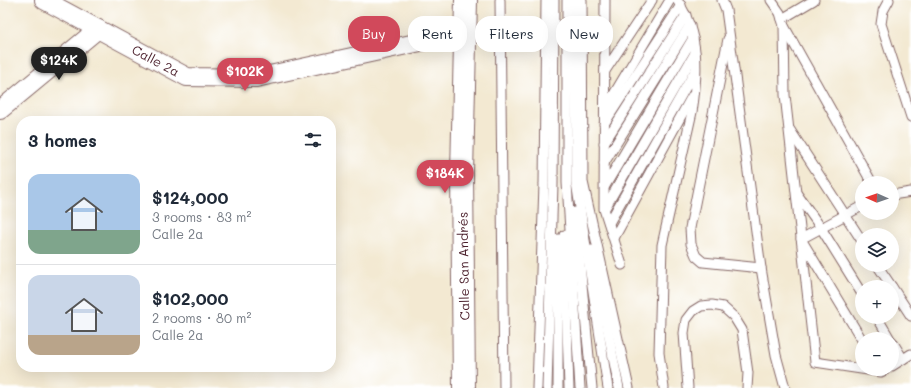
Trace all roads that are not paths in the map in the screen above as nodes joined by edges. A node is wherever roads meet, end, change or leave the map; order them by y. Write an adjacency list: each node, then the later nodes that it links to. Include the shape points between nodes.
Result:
1 (44, 0): 26 (street, Calle 2a)
2 (466, 0): 23 (street, Calle San Andrés)
3 (500, 0): 65 (lane)
4 (546, 0): 66 (lane, via 544,184)
5 (550, 0): 67 (lane, via 549,184)
6 (554, 0): 68 (lane, via 553,184)
7 (558, 0): 69 (lane)
8 (562, 0): 70 (lane, via 563,183)
9 (567, 0): 71 (lane, via 567,183)
10 (571, 0): 72 (lane, via 572,183)
11 (575, 0): 73 (lane, via 576,182)
12 (579, 0): 74 (lane, via 579,182)
13 (582, 0): 75 (lane, via 583,182)
14 (605, 0): 33 (lane)
15 (652, 0): 33 (lane)
16 (670, 0): 36 (lane)
17 (722, 0): 27 (lane)
18 (771, 0): 24 (lane)
19 (814, 0): 24 (lane)
20 (889, 0): 37 (lane, via 883,11 881,24)
21 (679, 2): 22 (lane); 38 (lane)
22 (686, 15): 25 (lane); 40 (lane)
23 (466, 16)
24 (783, 23): 39 (lane, via 785,95); 42 (lane)
25 (690, 25): 28 (lane); 41 (lane)
26 (98, 29): 29 (street, Calle 2a, via 187,77 256,78); 35 (street)
27 (729, 32): 56 (lane); 56 (lane, via 690,228 691,244 696,256 703,262)
28 (693, 38): 31 (lane); 43 (lane)
29 (408, 45)
30 (465, 52): 64 (street, Calle San Andrés, via 462,173)
31 (696, 52): 32 (lane); 47 (lane)
32 (696, 69): 34 (lane); 50 (lane)
33 (605, 71): 36 (lane)
34 (696, 90): 53 (lane); 76 (lane, via 662,245 659,353)
35 (0, 110)
36 (605, 111): 38 (lane)
37 (911, 117)
38 (604, 124): 40 (lane)
39 (789, 129): 44 (lane); 49 (lane)
40 (604, 143): 41 (lane)
41 (604, 163): 43 (lane)
42 (868, 176)
43 (604, 187): 47 (lane)
44 (796, 192): 51 (lane); 54 (lane)
45 (911, 192): 46 (lane)
46 (899, 194)
47 (604, 209): 50 (lane)
48 (855, 210): 49 (lane)
49 (845, 216): 51 (lane); 52 (lane)
50 (609, 223): 53 (lane)
51 (821, 228): 54 (lane); 57 (lane)
52 (855, 231)
53 (614, 238): 55 (lane)
54 (801, 239): 60 (lane); 63 (lane, via 815,362)
55 (622, 265)
56 (761, 268): 79 (lane, via 776,356)
57 (855, 283)
58 (899, 298): 59 (lane)
59 (911, 316)
60 (857, 332)
61 (899, 348): 62 (lane)
62 (907, 356)
63 (855, 367)
64 (464, 388)
65 (504, 388)
66 (537, 388)
67 (543, 388)
68 (547, 388)
69 (558, 388)
70 (569, 388)
71 (580, 388)
72 (592, 388)
73 (608, 388)
74 (620, 388)
75 (630, 388)
76 (664, 388)
77 (688, 388): 78 (lane, via 684,333 686,320 693,311 702,306 712,305 723,307 742,330 748,373)
78 (747, 388)
79 (785, 388)

